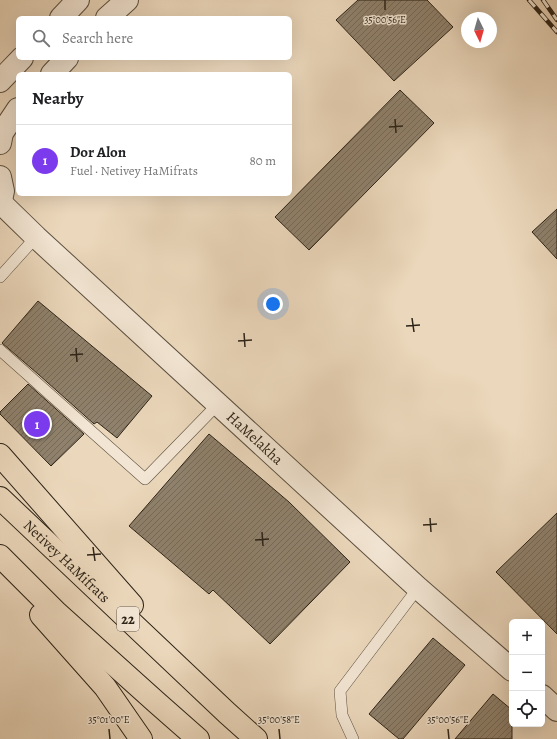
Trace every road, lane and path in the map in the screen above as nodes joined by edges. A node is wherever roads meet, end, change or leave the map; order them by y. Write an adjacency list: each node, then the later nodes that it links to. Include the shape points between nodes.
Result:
1 (78, 0): 3 (street)
2 (127, 0): 4 (street)
3 (63, 16)
4 (109, 16)
5 (20, 60): 8 (street)
6 (65, 60): 7 (street)
7 (54, 72)
8 (0, 81)
9 (16, 112): 10 (street, via 2,133)
10 (0, 143)
11 (0, 176): 12 (street, via 3,191)
12 (1, 204): 13 (street, HaMelakha)
13 (36, 237): 14 (lane); 16 (street, HaMelakha)
14 (0, 277)
15 (0, 350): 16 (lane, via 145,479)
16 (218, 404): 21 (street, HaMelakha)
17 (0, 455): 25 (highway)
18 (0, 498): 25 (highway, Netivey HaMifrats / 22)
19 (0, 556): 27 (highway, via 57,613)
20 (0, 569): 26 (highway, via 105,687)
21 (418, 588): 22 (street, HaMelakha); 29 (lane, via 340,691 342,715)
22 (509, 667)
23 (545, 699): 24 (street)
24 (557, 710)
25 (227, 713): 28 (highway, Netivey HaMifrats / 22)
26 (141, 739)
27 (198, 739)
28 (256, 739)
29 (353, 739)

